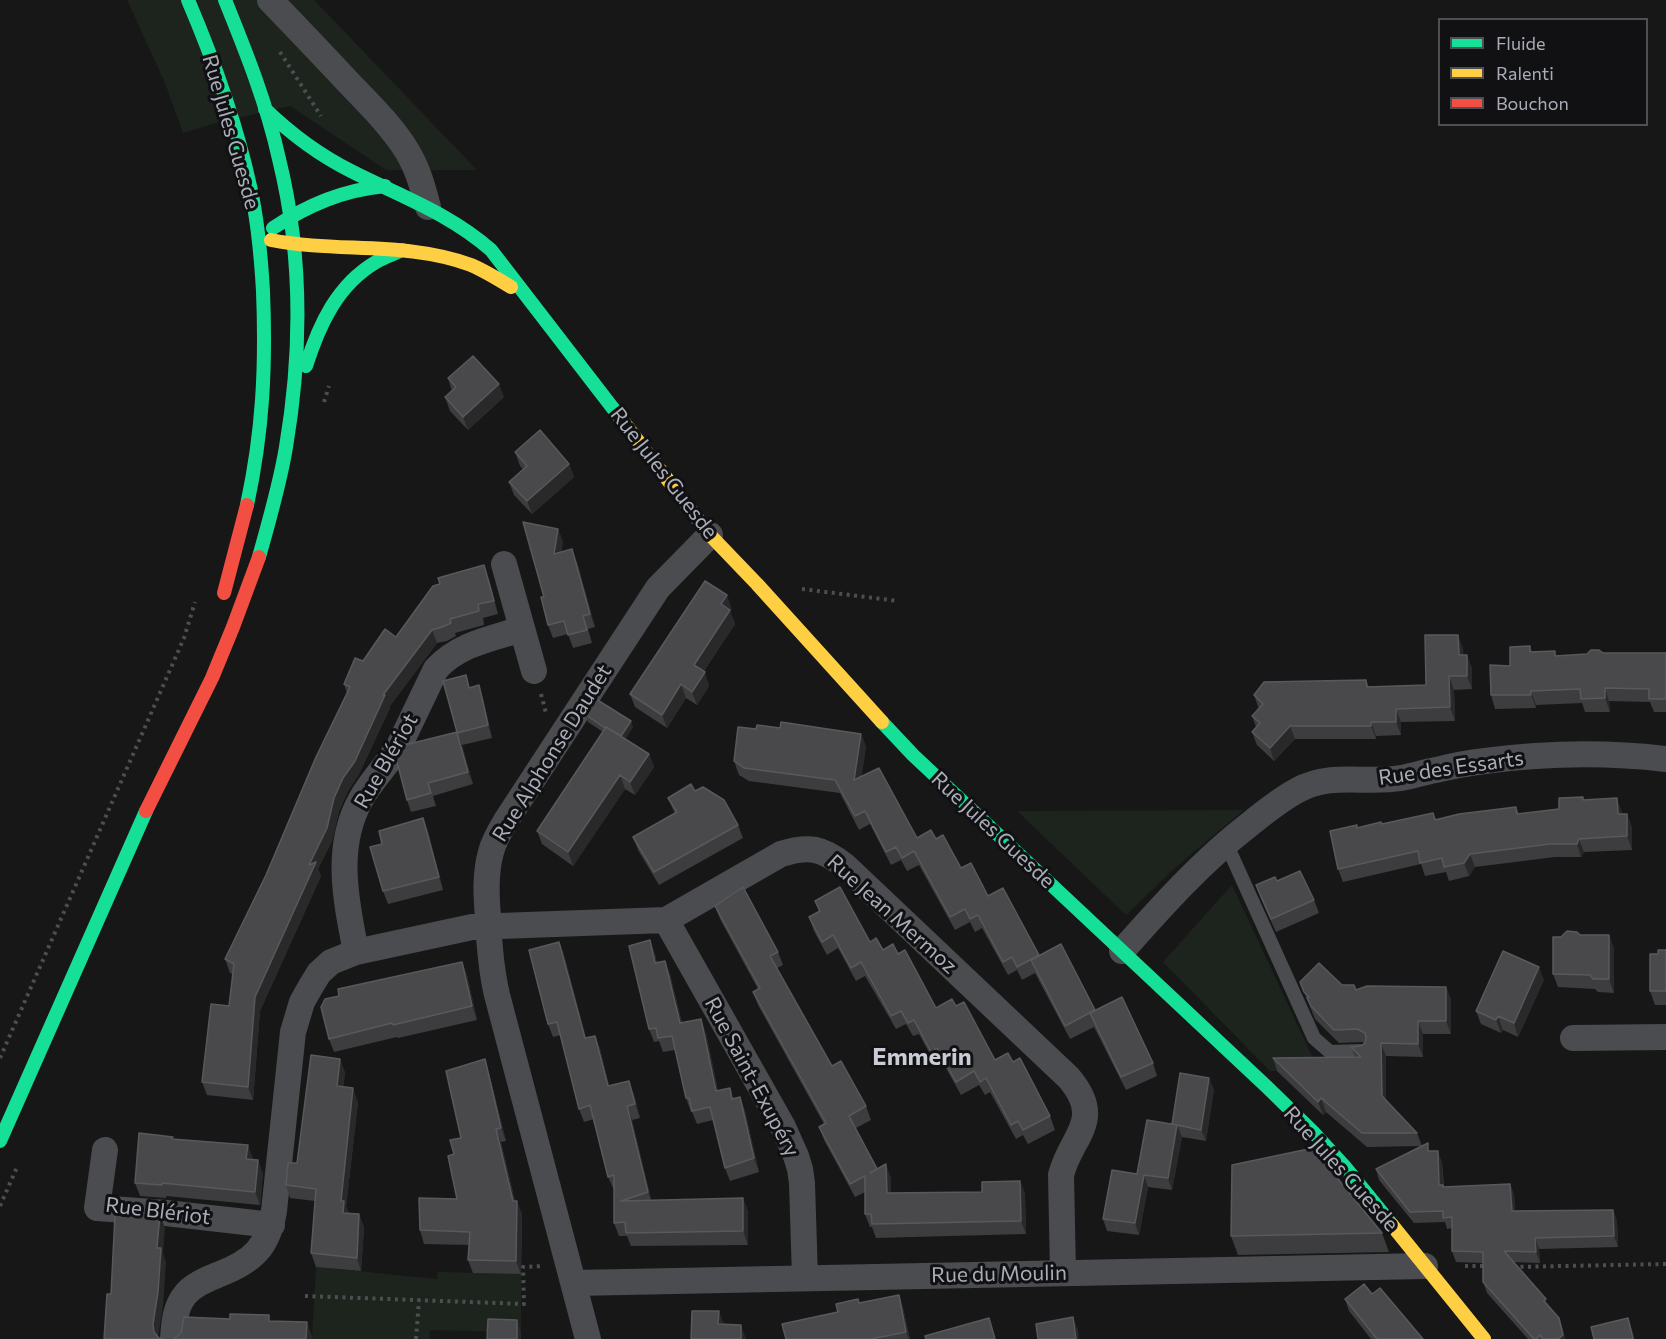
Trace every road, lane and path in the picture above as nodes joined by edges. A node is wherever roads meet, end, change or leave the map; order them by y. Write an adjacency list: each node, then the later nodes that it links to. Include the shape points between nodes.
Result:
1 (188, 0): 8 (street, Rue Jules Guesde, via 238,141)
2 (225, 0): 4 (street, Rue Jules Guesde)
3 (270, 0): 6 (street, via 371,106 408,152 422,181)
4 (265, 109): 5 (street, Rue Jules Guesde, via 310,147); 7 (street)
5 (385, 186): 6 (street, Rue Jules Guesde); 7 (street, via 337,195)
6 (426, 213): 11 (street, Rue Jules Guesde, via 480,239)
7 (289, 218): 8 (street); 9 (street)
8 (259, 238): 9 (street, Rue Jules Guesde); 18 (street, via 265,346 261,426 246,511)
9 (292, 244): 10 (street, Rue Jules Guesde); 12 (street, via 298,328)
10 (406, 246): 11 (street, Rue Jules Guesde, via 493,274); 12 (street, via 359,274 330,305 309,354)
11 (527, 298): 13 (street, Rue Jules Guesde)
12 (291, 420): 24 (street, via 274,505 238,614 194,716)
13 (710, 535): 22 (street, Rue Alphonse Daudet, via 658,588); 28 (street, Rue Jules Guesde, via 906,747)
14 (504, 564): 19 (street)
15 (801, 589): 17 (path)
16 (198, 596): 33 (path, via 184,638)
17 (898, 601)
18 (219, 606)
19 (522, 629): 20 (street); 29 (street, Rue Blériot, via 470,645 446,658 436,669 399,747 360,801 348,837 344,868)
20 (534, 671): 22 (path)
21 (190, 691): 24 (street)
22 (555, 745): 27 (street, Rue Alphonse Daudet, via 491,850 486,881)
23 (1666, 759): 25 (street, Rue des Essarts, via 1556,755 1477,762 1400,778 1326,780 1299,789)
24 (152, 798): 34 (street)
25 (1226, 843): 28 (street, Rue des Essarts, via 1169,897); 32 (lane, via 1314,1038 1330,1052)
26 (666, 920): 27 (street, Rue Jean Mermoz); 41 (street, Rue Jean Mermoz, via 794,850 821,850 845,866 1069,1078 1082,1096 1085,1121 1061,1175); 43 (street, Rue Saint-Exupéry, via 796,1156 802,1183)
27 (488, 925): 29 (street); 42 (street, Rue Alphonse Daudet, via 496,995)
28 (1122, 951): 38 (street, Rue Jules Guesde, via 1313,1132)
29 (356, 952): 36 (street, via 331,962 319,973 297,1016 290,1048)
30 (1666, 1037): 31 (street)
31 (1573, 1038)
32 (1362, 1051)
33 (0, 1058)
34 (0, 1141)
35 (105, 1150): 36 (street, Rue Blériot, via 97,1208)
36 (272, 1225): 46 (street, via 268,1237 251,1257 185,1294 175,1316)
37 (1666, 1264): 40 (path)
38 (1425, 1266): 39 (path); 41 (street, Rue du Moulin); 49 (street, Rue Jules Guesde)
39 (1491, 1266)
40 (1512, 1267)
41 (1063, 1272): 43 (street, Rue du Moulin)
42 (571, 1274): 43 (street, Rue du Moulin); 45 (path, via 524,1267 524,1304); 48 (street, Rue Alphonse Daudet)
43 (805, 1278)
44 (305, 1296): 45 (path)
45 (419, 1300): 47 (path)
46 (173, 1339)
47 (416, 1339)
48 (588, 1339)
49 (1484, 1339)

